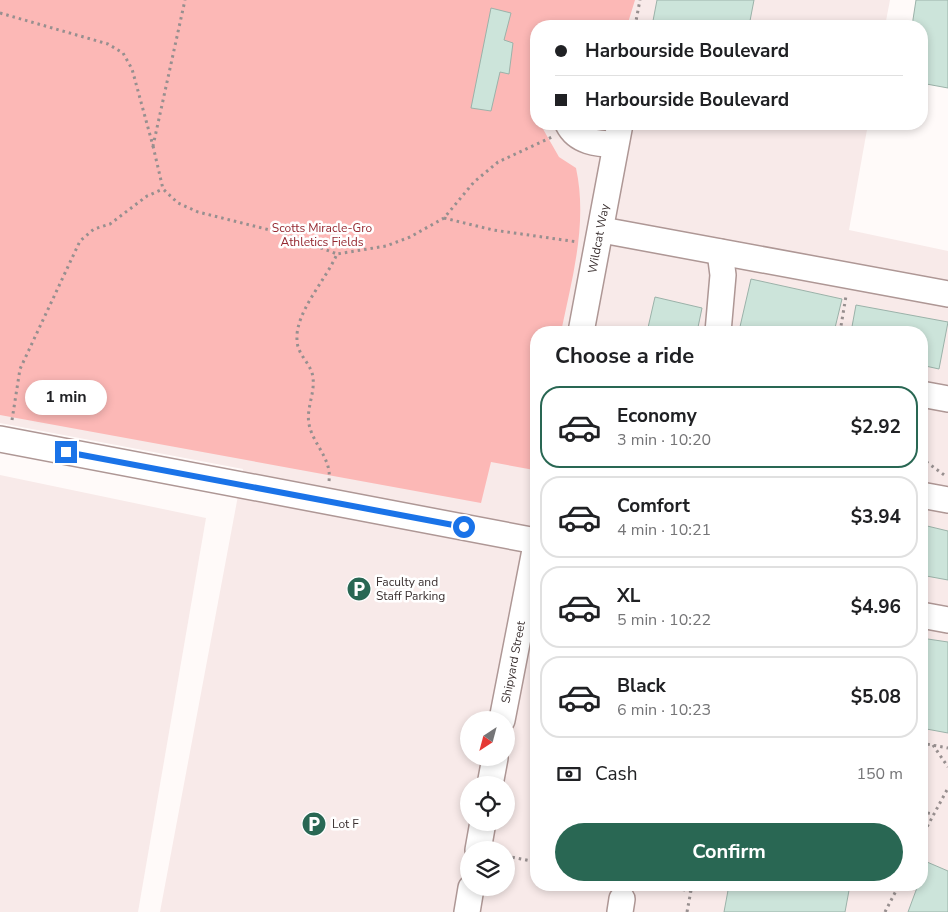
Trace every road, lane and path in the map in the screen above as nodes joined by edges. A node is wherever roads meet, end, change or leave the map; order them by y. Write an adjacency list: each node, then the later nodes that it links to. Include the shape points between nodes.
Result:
1 (186, 0): 7 (path)
2 (640, 0): 4 (path)
3 (0, 13): 7 (path, via 108,44 123,53 132,69)
4 (636, 20)
5 (563, 134): 6 (street, Wildcat Way, via 576,135 599,144); 9 (path, via 498,162 474,182)
6 (617, 134): 10 (street, Wildcat Way)
7 (153, 146): 8 (path)
8 (163, 189): 12 (path, via 178,203 198,212 282,233); 20 (path, via 147,196 110,224 94,230 80,241 20,370)
9 (444, 218): 10 (path, via 493,230); 12 (path, via 386,246)
10 (600, 238): 11 (street); 15 (street, Wildcat Way)
11 (720, 252): 13 (street); 16 (street, via 723,275)
12 (337, 254): 23 (path, via 329,273 302,314 296,340 313,375 309,424 329,469)
13 (850, 276): 14 (street); 17 (path)
14 (948, 294)
15 (582, 326)
16 (719, 326)
17 (841, 326)
18 (928, 395): 19 (street)
19 (948, 399)
20 (6, 433): 26 (street)
21 (928, 463): 22 (path)
22 (948, 477)
23 (328, 486)
24 (928, 496): 25 (street)
25 (948, 500)
26 (530, 540)
27 (530, 576): 30 (street, Shipyard Street)
28 (928, 616): 29 (street)
29 (948, 620)
30 (504, 711)
31 (928, 744): 32 (path)
32 (933, 745): 33 (path); 34 (path)
33 (948, 748)
34 (948, 767)
35 (948, 788): 37 (path)
36 (928, 813): 37 (path)
37 (934, 814): 38 (path)
38 (928, 825)
39 (515, 858): 40 (path)
40 (530, 861)
41 (691, 891): 45 (path)
42 (896, 891): 46 (path)
43 (470, 896): 44 (street)
44 (467, 912)
45 (687, 912)
46 (885, 912)

